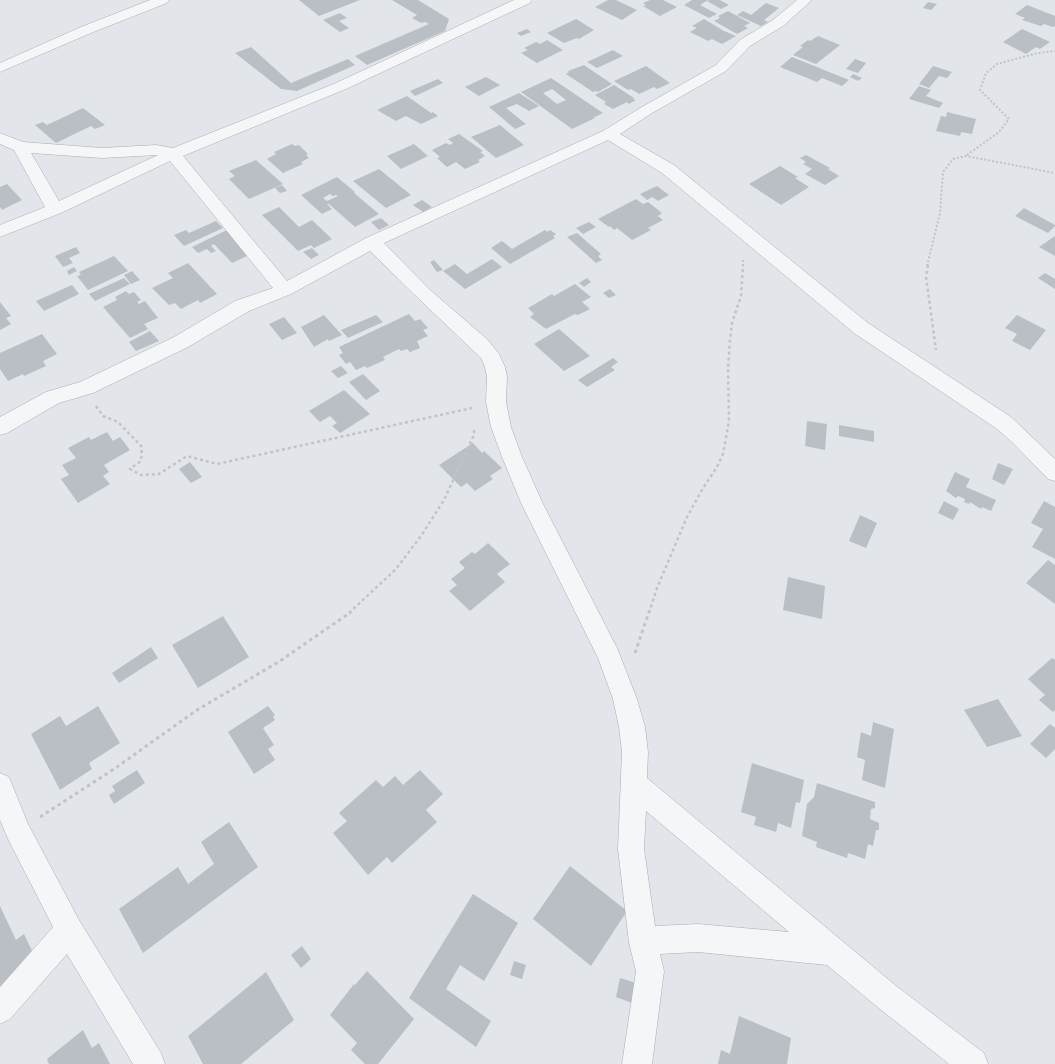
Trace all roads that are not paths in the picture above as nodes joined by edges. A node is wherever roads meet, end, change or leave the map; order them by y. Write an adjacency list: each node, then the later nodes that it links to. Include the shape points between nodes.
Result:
1 (162, 0): 4 (street)
2 (525, 0): 8 (street, via 341,86)
3 (806, 0): 5 (street, via 778,23 745,43 721,68)
4 (0, 68)
5 (609, 134): 11 (street); 14 (street, via 668,169 862,328 1004,422)
6 (0, 138): 7 (street)
7 (20, 147): 8 (street, via 102,152 156,150); 9 (street)
8 (173, 154): 9 (street); 12 (street)
9 (55, 209): 10 (street)
10 (0, 231)
11 (372, 242): 12 (street); 15 (street, via 489,354 497,377 488,404 501,427 533,505 609,656 625,699 635,752)
12 (285, 290): 13 (street, via 242,306 181,342 86,388 53,397)
13 (0, 427)
14 (1055, 474)
15 (633, 783): 18 (street, via 632,849); 19 (street)
16 (0, 786): 17 (street, via 18,832)
17 (69, 930): 20 (street); 21 (street)
18 (643, 943): 19 (street, via 651,940 698,938); 22 (street, via 650,971)
19 (834, 950): 23 (street, via 885,995)
20 (0, 1009)
21 (150, 1064)
22 (637, 1064)
23 (973, 1064)

